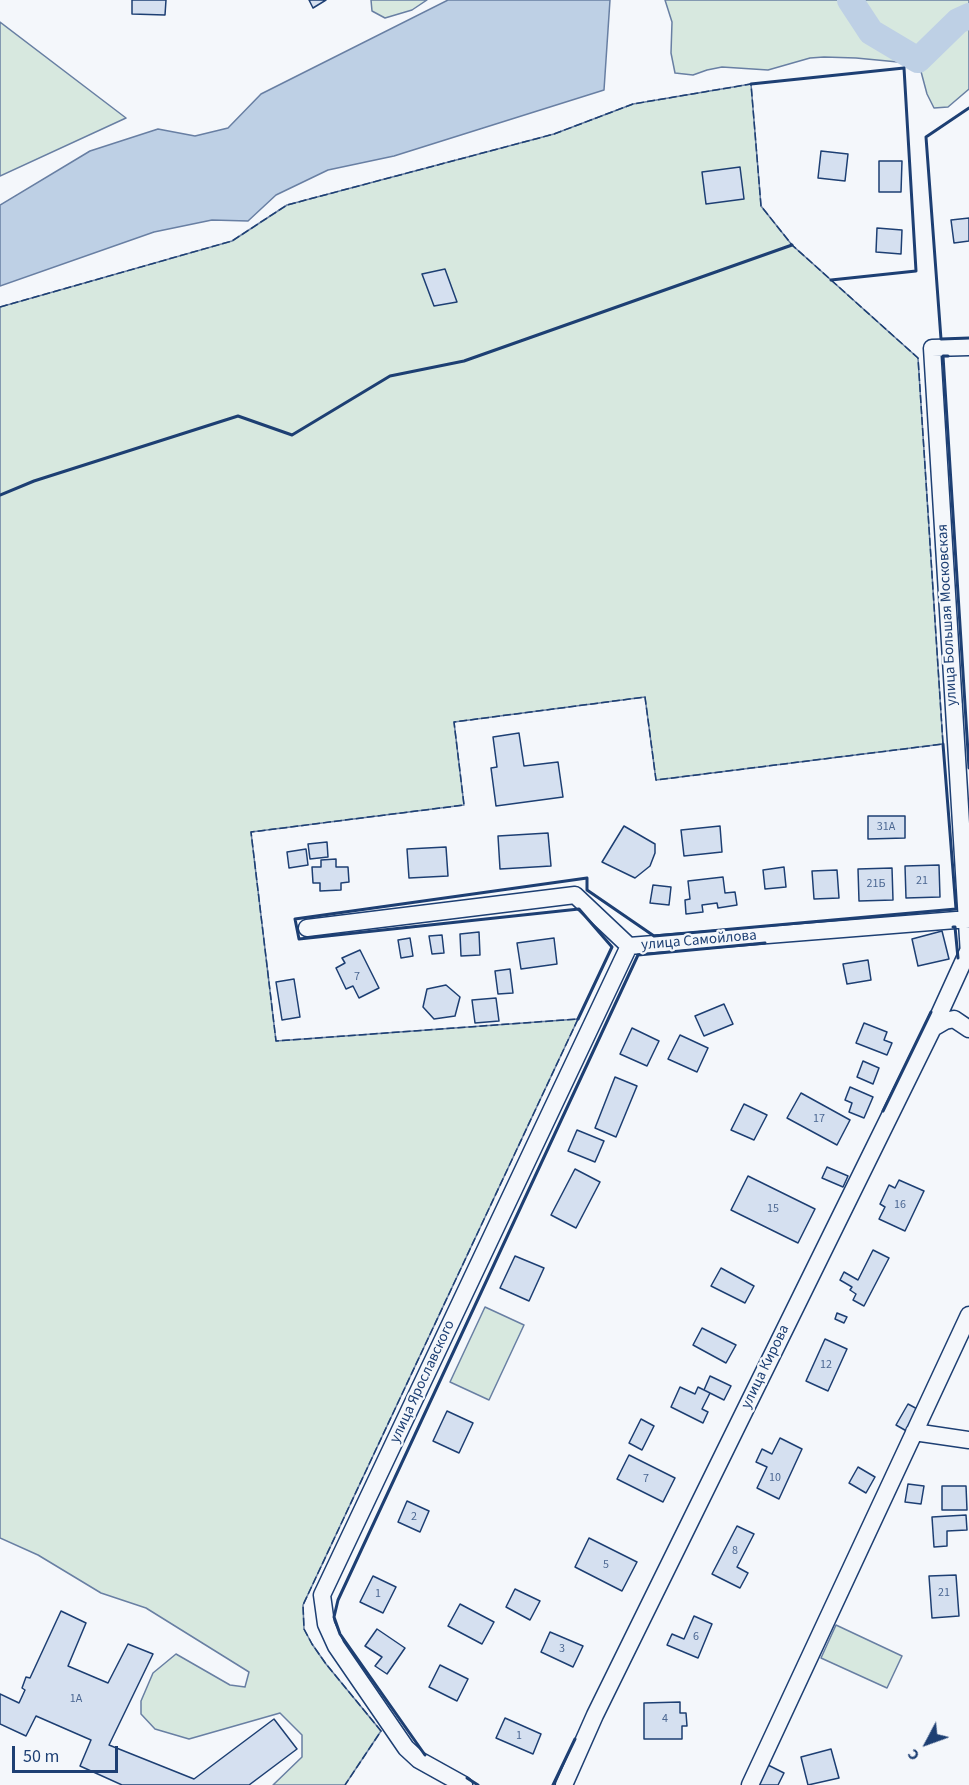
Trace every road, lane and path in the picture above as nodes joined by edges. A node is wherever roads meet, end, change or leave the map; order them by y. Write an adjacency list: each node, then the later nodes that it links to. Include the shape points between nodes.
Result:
1 (969, 348): 2 (street, улица Большая Московская, via 932,348)
2 (968, 919): 4 (street, улица Самойлова); 5 (street, улица Большая Московская)
3 (307, 928): 4 (street, улица Самойлова, via 575,895)
4 (629, 946): 12 (street, улица Ярославского, via 322,1595 326,1624 336,1646 406,1748 419,1760)
5 (969, 949): 6 (street, улица Большая Московская); 7 (street, улица Кирова)
6 (969, 955)
7 (933, 1028): 8 (street, via 954,1019); 13 (street, улица Кирова)
8 (969, 1029)
9 (969, 1315): 10 (street)
10 (914, 1432): 11 (street); 14 (street)
11 (969, 1440)
12 (464, 1785)
13 (564, 1785)
14 (750, 1785)

